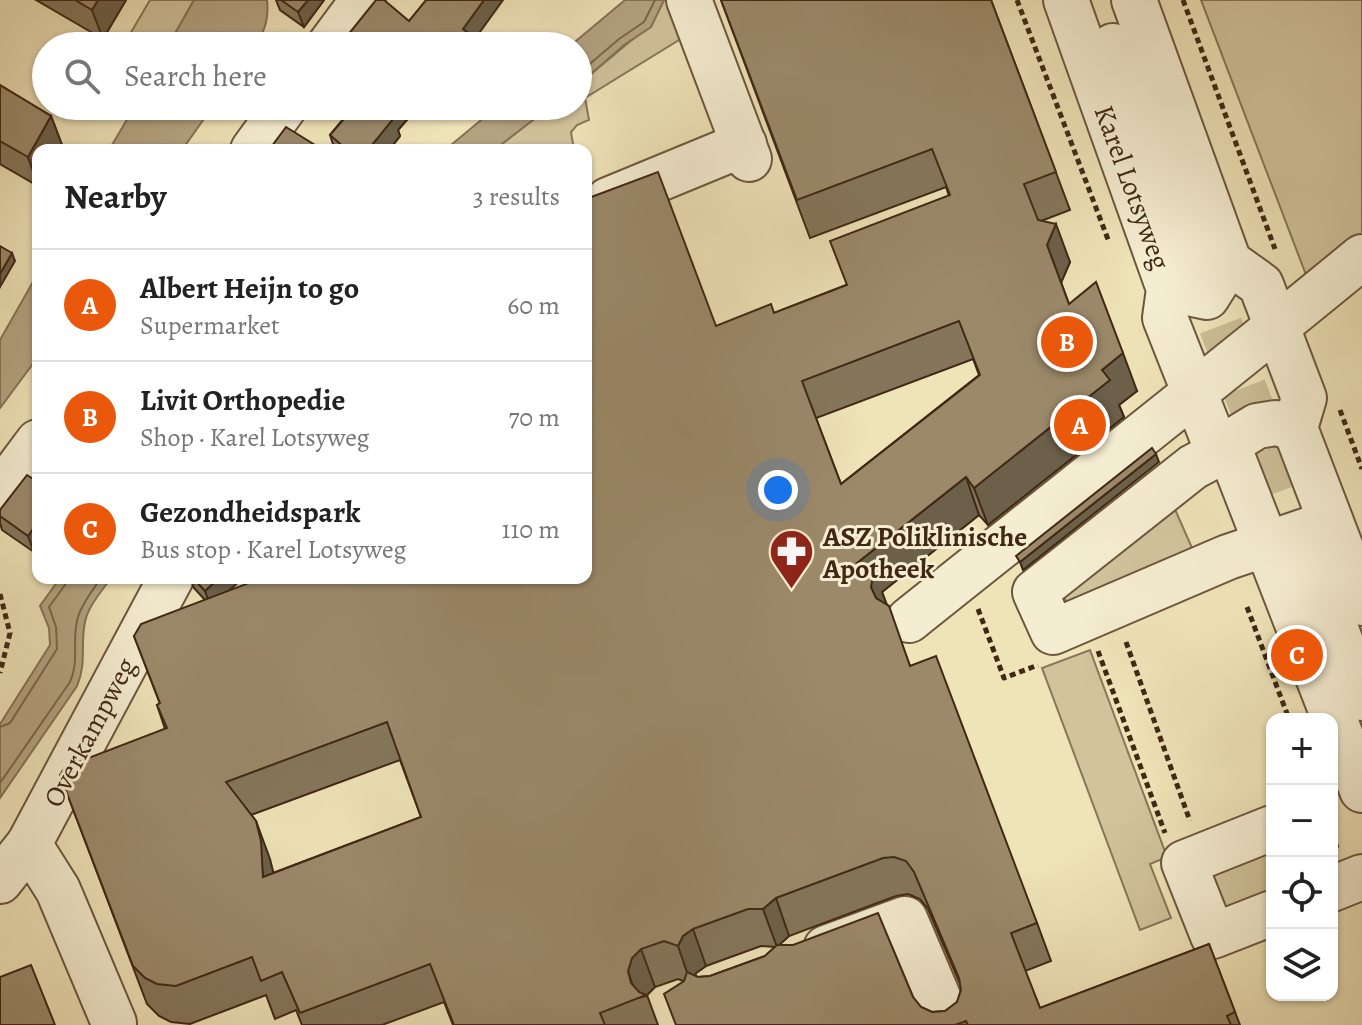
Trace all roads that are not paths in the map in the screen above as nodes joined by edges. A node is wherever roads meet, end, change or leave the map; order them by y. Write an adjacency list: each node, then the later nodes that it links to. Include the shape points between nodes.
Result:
1 (363, 0): 6 (street)
2 (689, 0): 9 (street, via 746,152)
3 (1066, 0): 11 (street, Karel Lotsyweg)
4 (1096, 0): 11 (street, Karel Lotsyweg)
5 (1134, 0): 11 (street, Karel Lotsyweg)
6 (339, 32)
7 (275, 120): 8 (street)
8 (257, 144)
9 (608, 200)
10 (1362, 257): 12 (street)
11 (1198, 272): 12 (street, Karel Lotsyweg, via 1261,285); 13 (street, Karel Lotsyweg, via 1165,318)
12 (1289, 318): 13 (street); 14 (street, Karel Lotsyweg, via 1304,398)
13 (1194, 392): 15 (street, Karel Lotsyweg, via 1212,437); 21 (street)
14 (1295, 428): 15 (street, via 1257,426); 18 (street, Karel Lotsyweg)
15 (1229, 448): 18 (street, Karel Lotsyweg); 18 (street, via 1193,467 1035,592 1053,632 1228,557)
16 (32, 450): 17 (street)
17 (0, 493)
18 (1301, 538): 20 (street, Karel Lotsyweg); 22 (street, Karel Lotsyweg); 23 (street, Karel Lotsyweg)
19 (168, 584): 26 (street, Overkampweg)
20 (1362, 603)
21 (909, 620)
22 (1362, 698)
23 (1362, 791): 24 (street)
24 (1338, 801)
25 (1266, 830): 30 (street, via 1193,860 1213,936)
26 (29, 844): 28 (street, Overkampweg); 32 (street, via 58,890)
27 (1362, 877): 29 (street)
28 (0, 881)
29 (1338, 887)
30 (1266, 915)
31 (798, 959): 33 (street, via 905,919)
32 (114, 1023)
33 (950, 1025)

